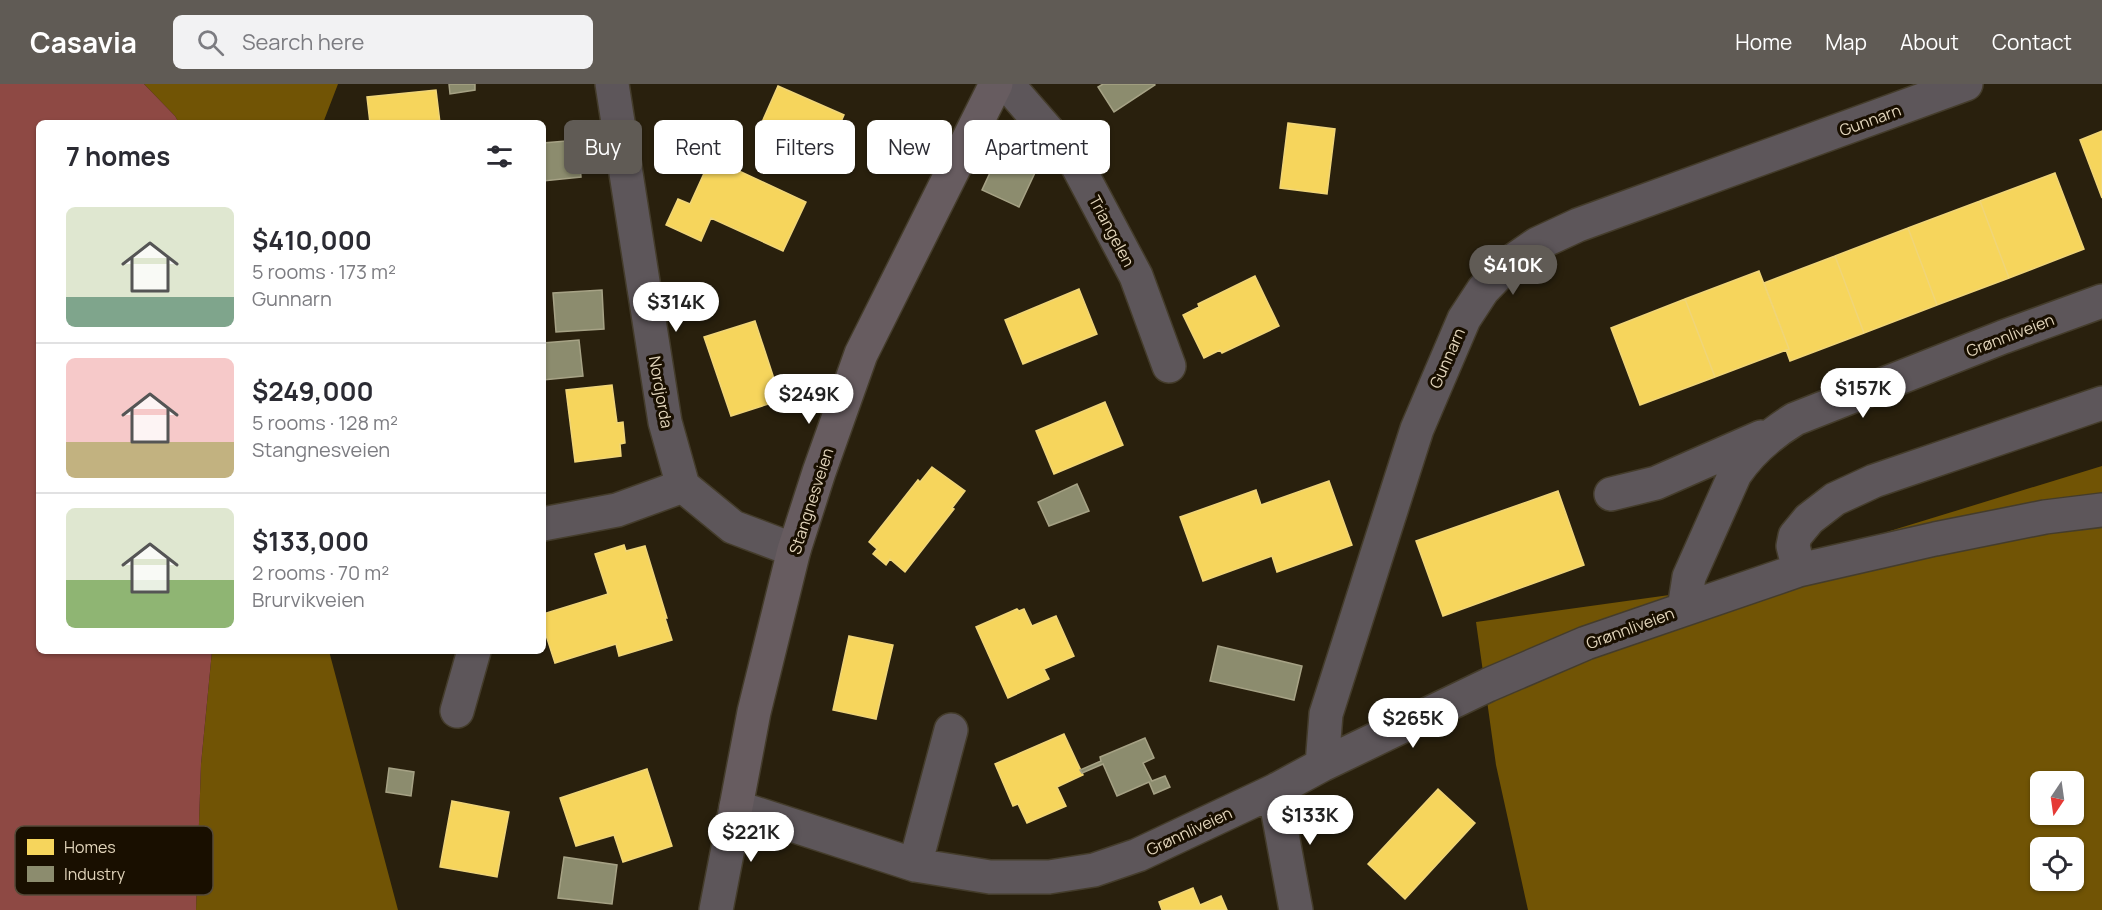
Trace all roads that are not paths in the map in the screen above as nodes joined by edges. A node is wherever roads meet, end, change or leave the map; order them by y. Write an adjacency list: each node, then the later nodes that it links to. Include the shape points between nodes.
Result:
1 (612, 84): 9 (street, Nordjorda, via 665,422)
2 (996, 84): 13 (main road, Stangnesveien, via 861,354)
3 (1007, 84): 6 (street, Triangelen, via 1076,163 1136,276)
4 (1966, 84): 19 (street, Gunnarn, via 1578,225 1537,244 1499,273 1464,319 1417,429 1326,714)
5 (2102, 301): 8 (street, Grønnliveien, via 1795,419)
6 (1169, 366)
7 (2102, 403): 14 (street, via 1874,481 1835,499 1795,536 1793,546)
8 (1779, 429): 10 (street, via 1656,483); 15 (street, Grønnliveien, via 1735,474 1689,577)
9 (683, 486): 12 (street, via 617,510); 13 (street, via 733,527)
10 (1611, 494)
11 (2102, 510): 14 (street, Grønnliveien, via 2023,521)
12 (546, 523)
13 (794, 550): 21 (main road, Stangnesveien, via 754,712)
14 (1799, 570): 15 (street, Grønnliveien)
15 (1684, 609): 19 (street, Grønnliveien, via 1586,643)
16 (473, 654): 17 (street)
17 (457, 711)
18 (951, 730): 22 (street)
19 (1322, 765): 20 (street, Grønnliveien)
20 (1274, 791): 22 (street, Grønnliveien, via 1138,855 1094,870 1049,877 990,878); 24 (street)
21 (736, 807): 22 (street, Grønnliveien); 23 (street, Stangnesveien)
22 (915, 865)
23 (716, 910)
24 (1296, 910)

